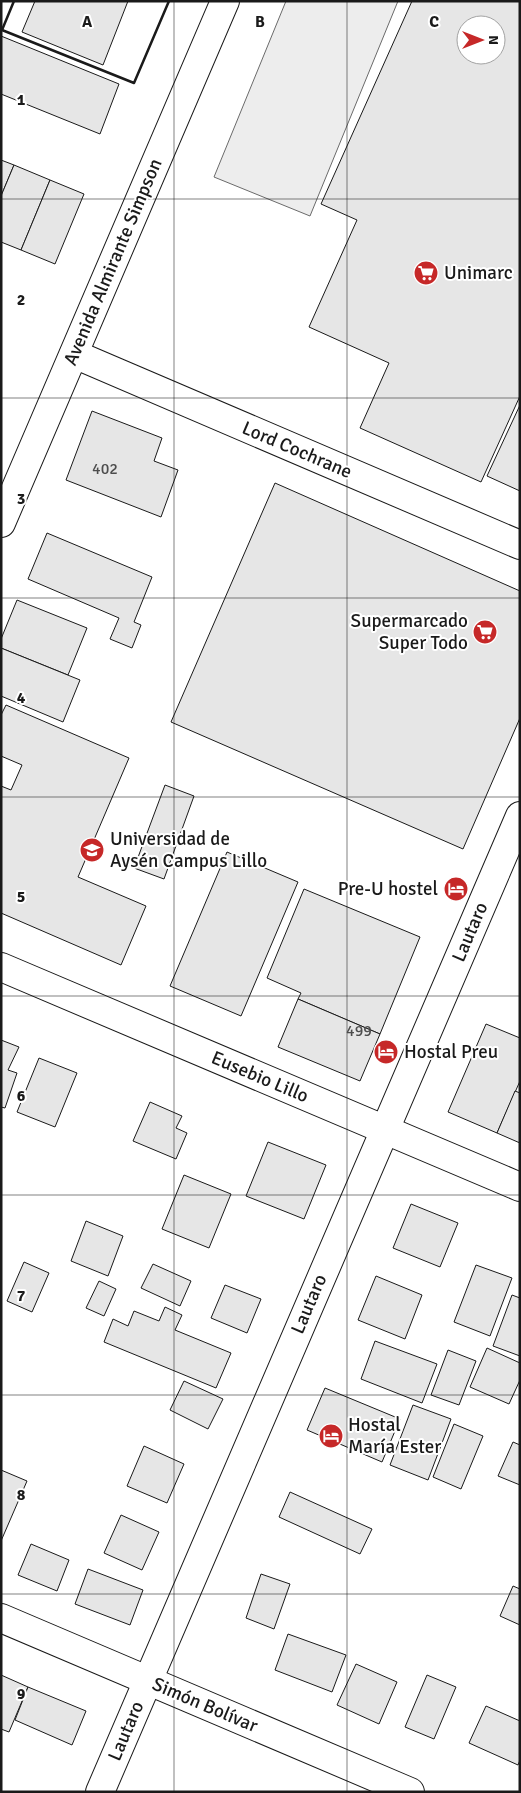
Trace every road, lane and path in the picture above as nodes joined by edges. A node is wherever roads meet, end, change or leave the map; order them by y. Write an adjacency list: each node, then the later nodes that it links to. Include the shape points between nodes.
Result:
1 (225, 1): 2 (main road, Avenida Almirante Simpson)
2 (74, 354): 3 (main road, Avenida Almirante Simpson); 4 (main road, Lord Cochrane)
3 (1, 523)
4 (520, 545)
5 (520, 816): 7 (main road, Lautaro)
6 (1, 968): 7 (main road, Eusebio Lillo)
7 (384, 1130): 8 (main road, Eusebio Lillo); 10 (main road, Lautaro)
8 (520, 1187)
9 (1, 1618): 10 (main road, Simón Bolívar)
10 (148, 1680): 11 (main road, Lautaro); 12 (main road, Simón Bolívar)
11 (100, 1792)
12 (410, 1792)

